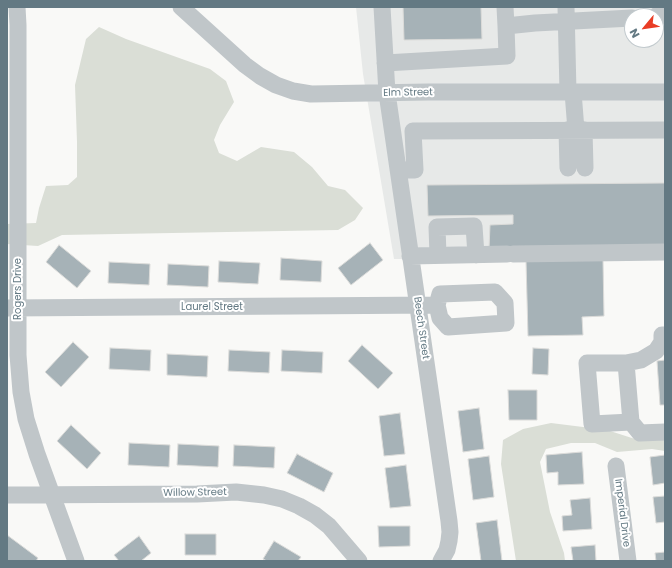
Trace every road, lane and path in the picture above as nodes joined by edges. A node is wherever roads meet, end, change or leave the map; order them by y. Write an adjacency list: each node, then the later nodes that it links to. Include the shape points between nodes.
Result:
1 (17, 7): 23 (street, Rogers Drive)
2 (181, 7): 11 (street, Elm Street, via 245,65 276,85 311,94)
3 (382, 7): 8 (street, Beech Street)
4 (505, 7): 7 (street)
5 (566, 14): 6 (street); 7 (street, via 535,23); 9 (street)
6 (624, 18)
7 (506, 26): 8 (street, via 507,56)
8 (385, 63): 11 (street, Beech Street)
9 (571, 92): 10 (street, Elm Street); 11 (street, Elm Street); 12 (street)
10 (665, 92)
11 (387, 93): 16 (street, Beech Street)
12 (575, 130): 13 (street); 14 (street); 15 (street); 16 (street, via 413,131 415,170)
13 (665, 130)
14 (568, 168)
15 (585, 168)
16 (398, 170): 20 (street, Beech Street)
17 (665, 252): 19 (street)
18 (438, 255): 19 (street); 19 (street, via 437,227 474,226); 20 (street)
19 (476, 255)
20 (410, 256): 21 (street, Beech Street)
21 (418, 305): 22 (street, Laurel Street); 23 (street, Laurel Street); 33 (street, Beech Street, via 450,532)
22 (437, 305)
23 (12, 308): 30 (street, Rogers Drive, via 26,419)
24 (665, 335): 25 (street, via 662,335 662,342 656,351 641,360)
25 (626, 363): 26 (street); 26 (street, via 587,363 592,424)
26 (631, 422): 27 (street, via 640,433)
27 (665, 432)
28 (616, 466): 34 (street, Imperial Drive)
29 (7, 495): 30 (street, Willow Street)
30 (52, 495): 31 (street, Rogers Drive); 32 (street, Willow Street, via 236,492 264,495 282,499 315,515 329,526)
31 (76, 561)
32 (359, 561)
33 (442, 561)
34 (628, 561)

